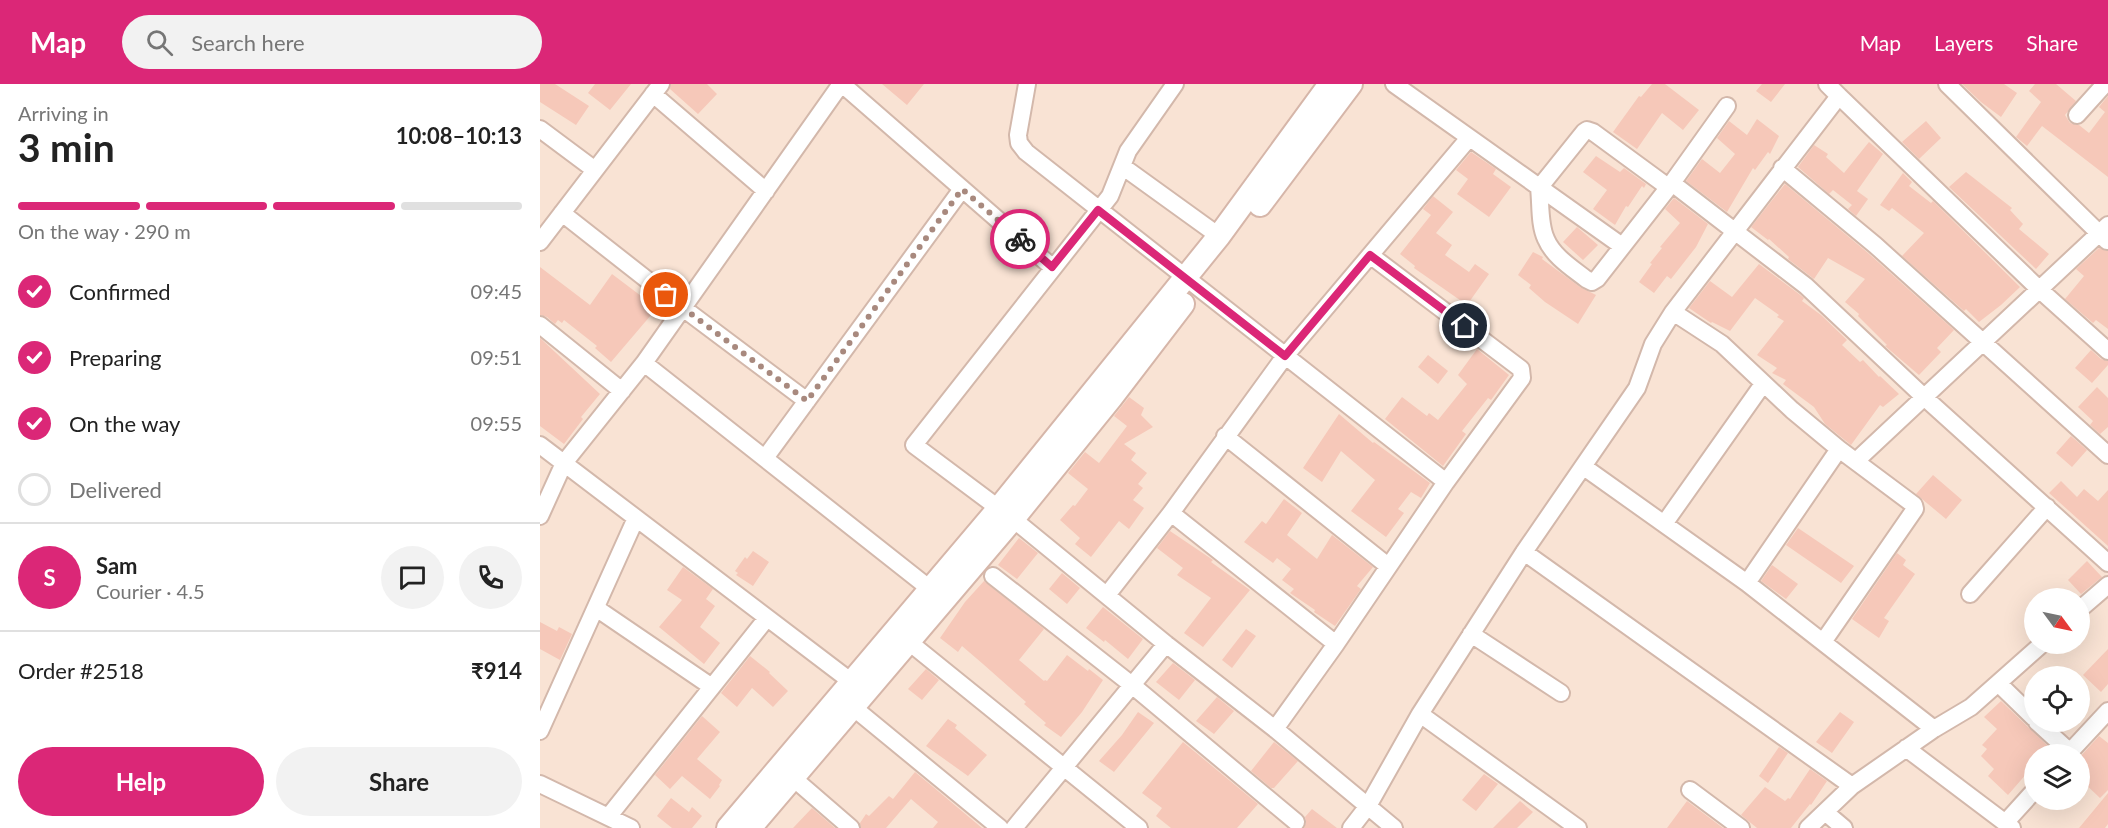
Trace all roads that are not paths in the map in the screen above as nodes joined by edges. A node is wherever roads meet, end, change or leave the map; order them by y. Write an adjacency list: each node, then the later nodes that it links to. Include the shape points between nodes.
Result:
1 (841, 84): 20 (street); 21 (street)
2 (1027, 84): 22 (street, via 1019,143)
3 (1175, 84): 15 (street)
4 (1330, 84): 26 (street)
5 (1351, 84): 31 (street)
6 (1394, 84): 14 (street)
7 (1947, 84): 25 (street)
8 (2106, 84): 12 (street)
9 (657, 89): 17 (street); 21 (street)
10 (1833, 90): 16 (street); 32 (street)
11 (1727, 106): 18 (street)
12 (2077, 115)
13 (540, 129): 17 (street)
14 (1469, 138): 19 (street); 29 (street)
15 (1122, 166): 22 (street, via 1110,196); 26 (street)
16 (1782, 168): 24 (street); 36 (street, via 1875,245)
17 (595, 170): 23 (street)
18 (1670, 185): 19 (street, via 1587,130); 24 (street); 28 (street)
19 (1539, 188): 28 (street); 28 (street, via 1545,239 1554,252 1586,279 1598,279)
20 (962, 189): 30 (street); 43 (street)
21 (766, 190): 33 (street)
22 (1098, 210): 30 (street); 31 (street)
23 (562, 213): 27 (street); 33 (street)
24 (1735, 231): 34 (street); 42 (street, via 1806,286)
25 (2106, 234): 32 (street)
26 (1219, 236): 31 (street)
27 (540, 242)
28 (1622, 246)
29 (1370, 255): 38 (street); 52 (street, via 1523,373)
30 (1052, 267): 55 (street, via 914,445)
31 (1190, 283): 38 (street); 55 (street)
32 (2040, 290): 36 (street); 37 (street)
33 (683, 308): 39 (street); 43 (street)
34 (1673, 312): 40 (street, via 1722,344); 51 (street, via 1653,344 1637,388)
35 (540, 325): 41 (street)
36 (1982, 343): 42 (street); 47 (street)
37 (2108, 351)
38 (1285, 356): 44 (street); 52 (street)
39 (644, 363): 41 (street); 48 (street)
40 (1763, 384): 46 (street); 58 (street)
41 (622, 391): 50 (street)
42 (1924, 397): 49 (street); 53 (street)
43 (807, 401): 48 (street)
44 (1225, 436): 54 (street); 61 (street)
45 (540, 445): 50 (street)
46 (1839, 449): 49 (street); 63 (street)
47 (2108, 455)
48 (765, 458): 66 (street)
49 (1856, 461): 73 (street, via 1911,501 1915,509)
50 (564, 463): 56 (street); 57 (street)
51 (1584, 467): 58 (street); 59 (street)
52 (1446, 482): 61 (street)
53 (2047, 507): 60 (street); 65 (street)
54 (1171, 513): 67 (street); 75 (street)
55 (1006, 514): 66 (street); 67 (street)
56 (540, 516)
57 (636, 518): 69 (street); 70 (street)
58 (1664, 524): 63 (street)
59 (1524, 552): 71 (street); 95 (street)
60 (2108, 562)
61 (1388, 567): 75 (street)
62 (993, 576): 78 (street)
63 (1748, 584): 73 (street)
64 (2108, 585): 68 (street)
65 (1970, 594)
66 (937, 595): 72 (street); 81 (street)
67 (1107, 595): 74 (street)
68 (2090, 601)
69 (596, 608): 79 (street); 87 (street)
70 (767, 618): 79 (street); 81 (street)
71 (1471, 634): 80 (street); 83 (street)
72 (909, 642): 81 (street); 92 (street)
73 (1823, 642): 86 (street)
74 (1166, 644): 78 (street); 85 (street)
75 (1336, 644): 85 (street)
76 (2031, 654): 77 (street)
77 (1998, 683): 82 (street); 86 (street, via 1971,707)
78 (1132, 685): 92 (street); 101 (street)
79 (712, 687): 100 (street)
80 (1561, 693)
81 (857, 694): 93 (street); 104 (street); 107 (street)
82 (2024, 708)
83 (1420, 714): 98 (street); 112 (street)
84 (2105, 722): 90 (street)
85 (1275, 729): 98 (street)
86 (1934, 729): 91 (street)
87 (540, 731)
88 (2047, 732): 89 (street)
89 (2060, 744)
90 (2079, 744)
91 (1906, 748): 95 (street); 102 (street)
92 (1064, 767): 108 (street); 109 (street)
93 (792, 777): 105 (street); 106 (street)
94 (540, 784): 100 (street)
95 (1852, 786): 99 (street)
96 (1690, 790): 113 (street)
97 (2024, 804): 102 (street)
98 (1368, 806): 110 (street); 111 (street)
99 (1825, 812): 114 (street); 115 (street)
100 (609, 816): 103 (street)
101 (1296, 822)
102 (2008, 825)
103 (631, 828)
104 (728, 828)
105 (750, 828)
106 (851, 828)
107 (1000, 828)
108 (1014, 828)
109 (1139, 828)
110 (1351, 828)
111 (1394, 828)
112 (1578, 828)
113 (1741, 828)
114 (1808, 828)
115 (1844, 828)

